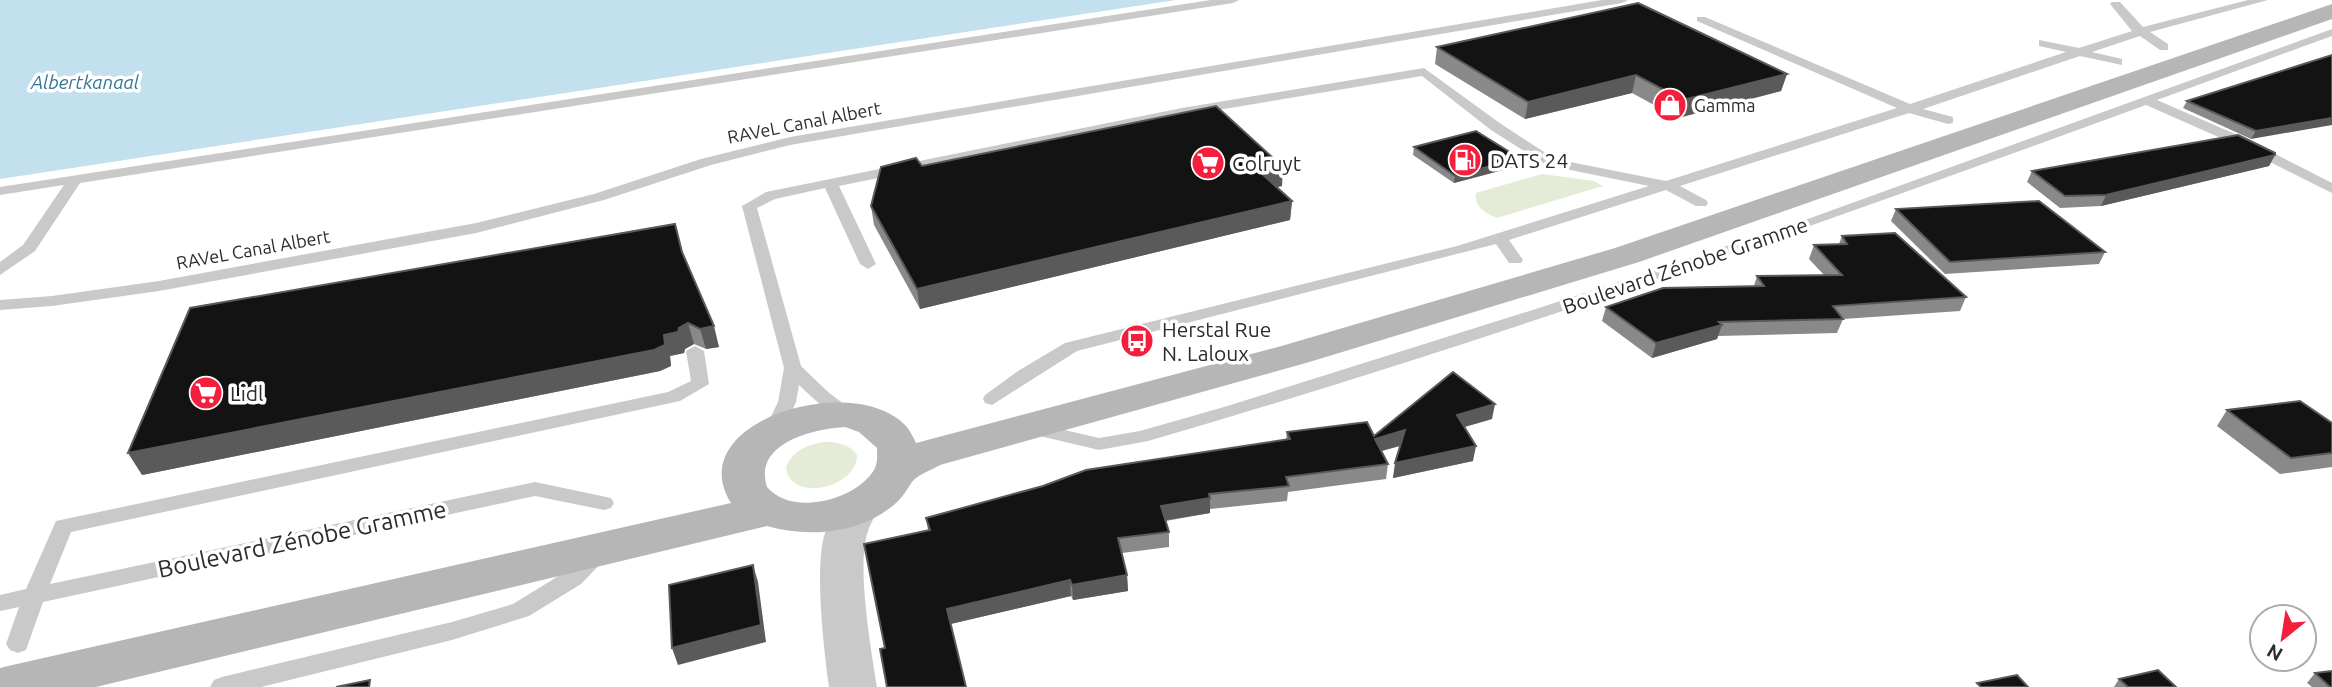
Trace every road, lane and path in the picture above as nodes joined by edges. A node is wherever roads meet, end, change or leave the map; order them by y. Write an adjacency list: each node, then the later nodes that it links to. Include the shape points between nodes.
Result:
1 (1233, 0): 16 (lane)
2 (1622, 0): 26 (lane, RAVeL Canal Albert, via 790,141 476,228 159,286)
3 (2262, 0): 7 (lane)
4 (2116, 4): 7 (lane)
5 (2332, 11): 31 (main road, Boulevard Zénobe Gramme, via 1627,255)
6 (1701, 19): 14 (lane)
7 (2141, 32): 10 (lane); 11 (lane)
8 (2332, 33): 13 (lane, Boulevard Zénobe Gramme)
9 (2043, 43): 11 (lane)
10 (2164, 47)
11 (2079, 52): 12 (lane); 14 (lane)
12 (2118, 62)
13 (2146, 100): 19 (lane, via 2238,140); 31 (lane, Boulevard Zénobe Gramme, via 1810,223 1545,312 1141,437 1099,444)
14 (1910, 109): 15 (lane); 18 (lane)
15 (1948, 120)
16 (75, 180): 20 (lane); 25 (lane, via 29,248)
17 (830, 183): 18 (lane, via 1182,112 1424,72 1551,162); 24 (lane); 28 (lane, via 771,195 749,206)
18 (1669, 186): 21 (lane); 22 (lane)
19 (2332, 189)
20 (0, 191)
21 (1701, 203)
22 (1500, 237): 23 (lane); 29 (lane, via 1071,347)
23 (1516, 260)
24 (868, 264)
25 (0, 270)
26 (0, 305)
27 (695, 351): 37 (lane, via 700,384 673,397 64,526)
28 (793, 368): 30 (lane, via 821,396); 32 (lane, via 787,402)
29 (992, 399)
30 (848, 414): 32 (main road, via 798,420); 33 (main road, via 886,428 898,442)
31 (1026, 427): 33 (main road, Boulevard Zénobe Gramme, via 925,455)
32 (774, 431): 35 (main road, via 752,451 741,472 743,489)
33 (898, 469): 34 (main road, Boulevard Zénobe Gramme, via 876,495)
34 (860, 505): 35 (main road, Boulevard Zénobe Gramme, via 804,518); 41 (street, via 842,554)
35 (766, 510): 36 (main road, Boulevard Zénobe Gramme)
36 (605, 525): 37 (lane, Boulevard Zénobe Gramme, via 535,489); 39 (main road, Boulevard Zénobe Gramme); 40 (lane, via 573,578 521,610)
37 (34, 596): 38 (lane, Boulevard Zénobe Gramme); 39 (lane)
38 (0, 603)
39 (13, 665)
40 (222, 687)
41 (853, 687)

